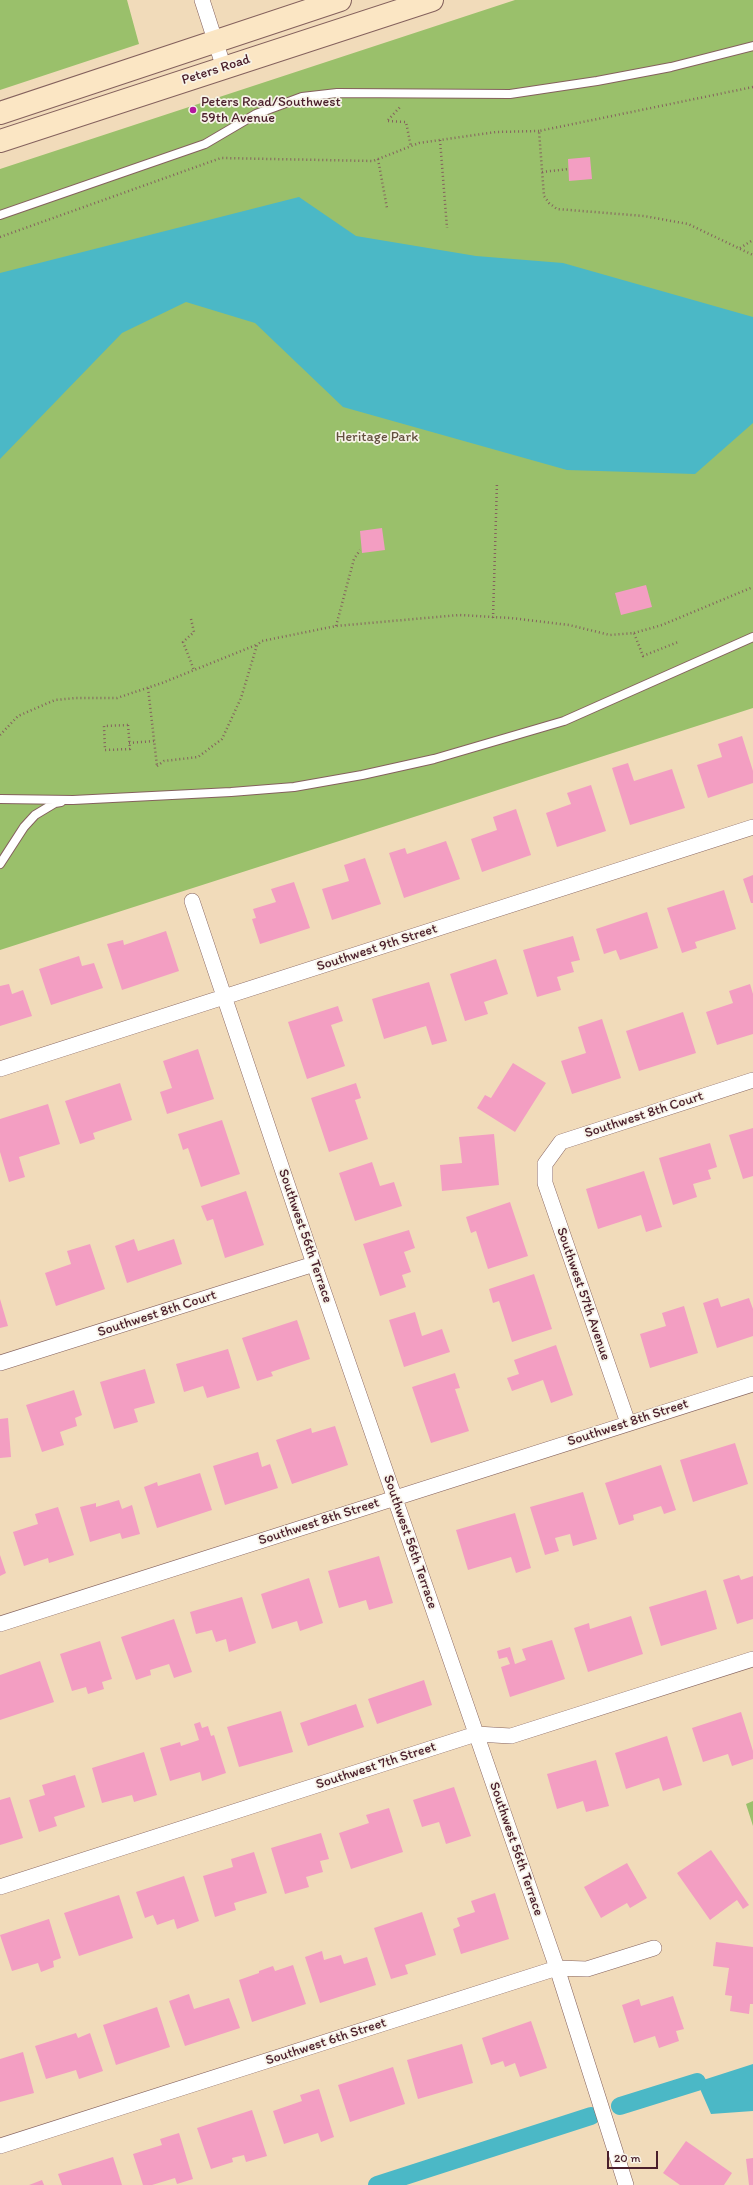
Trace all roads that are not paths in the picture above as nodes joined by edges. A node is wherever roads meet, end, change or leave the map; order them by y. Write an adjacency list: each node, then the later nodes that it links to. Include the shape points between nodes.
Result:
1 (202, 0): 4 (street)
2 (340, 0): 4 (main road, Peters Road)
3 (432, 0): 6 (main road, Peters Road)
4 (215, 41): 6 (street); 7 (main road, Peters Road)
5 (753, 46): 9 (lane, via 671,67 510,94 329,93 302,97 256,114 205,144)
6 (224, 68): 8 (main road, Peters Road)
7 (0, 113)
8 (0, 141)
9 (0, 215)
10 (753, 637): 12 (lane, via 564,721 434,759 294,787)
11 (0, 799): 12 (lane)
12 (73, 800): 14 (lane, via 55,803 35,815)
13 (753, 827): 16 (street, Southwest 9th Street)
14 (0, 864)
15 (192, 901): 16 (street, Southwest 56th Terrace)
16 (224, 997): 17 (street, Southwest 9th Street); 20 (street, Southwest 56th Terrace)
17 (0, 1069)
18 (753, 1080): 19 (street, Southwest 8th Court, via 561,1142)
19 (545, 1164): 23 (street, Southwest 57th Avenue, via 545,1183)
20 (314, 1264): 21 (street, Southwest 8th Court); 24 (street, Southwest 56th Terrace)
21 (0, 1364)
22 (753, 1384): 23 (street, Southwest 8th Street)
23 (628, 1423): 24 (street, Southwest 8th Street)
24 (395, 1498): 25 (street, Southwest 8th Street); 27 (street, Southwest 56th Terrace)
25 (0, 1624)
26 (753, 1660): 27 (street, Southwest 7th Street, via 511,1736)
27 (476, 1734): 28 (street, Southwest 7th Street); 30 (street, Southwest 56th Terrace)
28 (0, 1886)
29 (654, 1948): 30 (street, Southwest 6th Street, via 588,1969)
30 (557, 1968): 31 (street, Southwest 6th Street); 32 (street, Southwest 56th Terrace)
31 (0, 2146)
32 (626, 2185)

